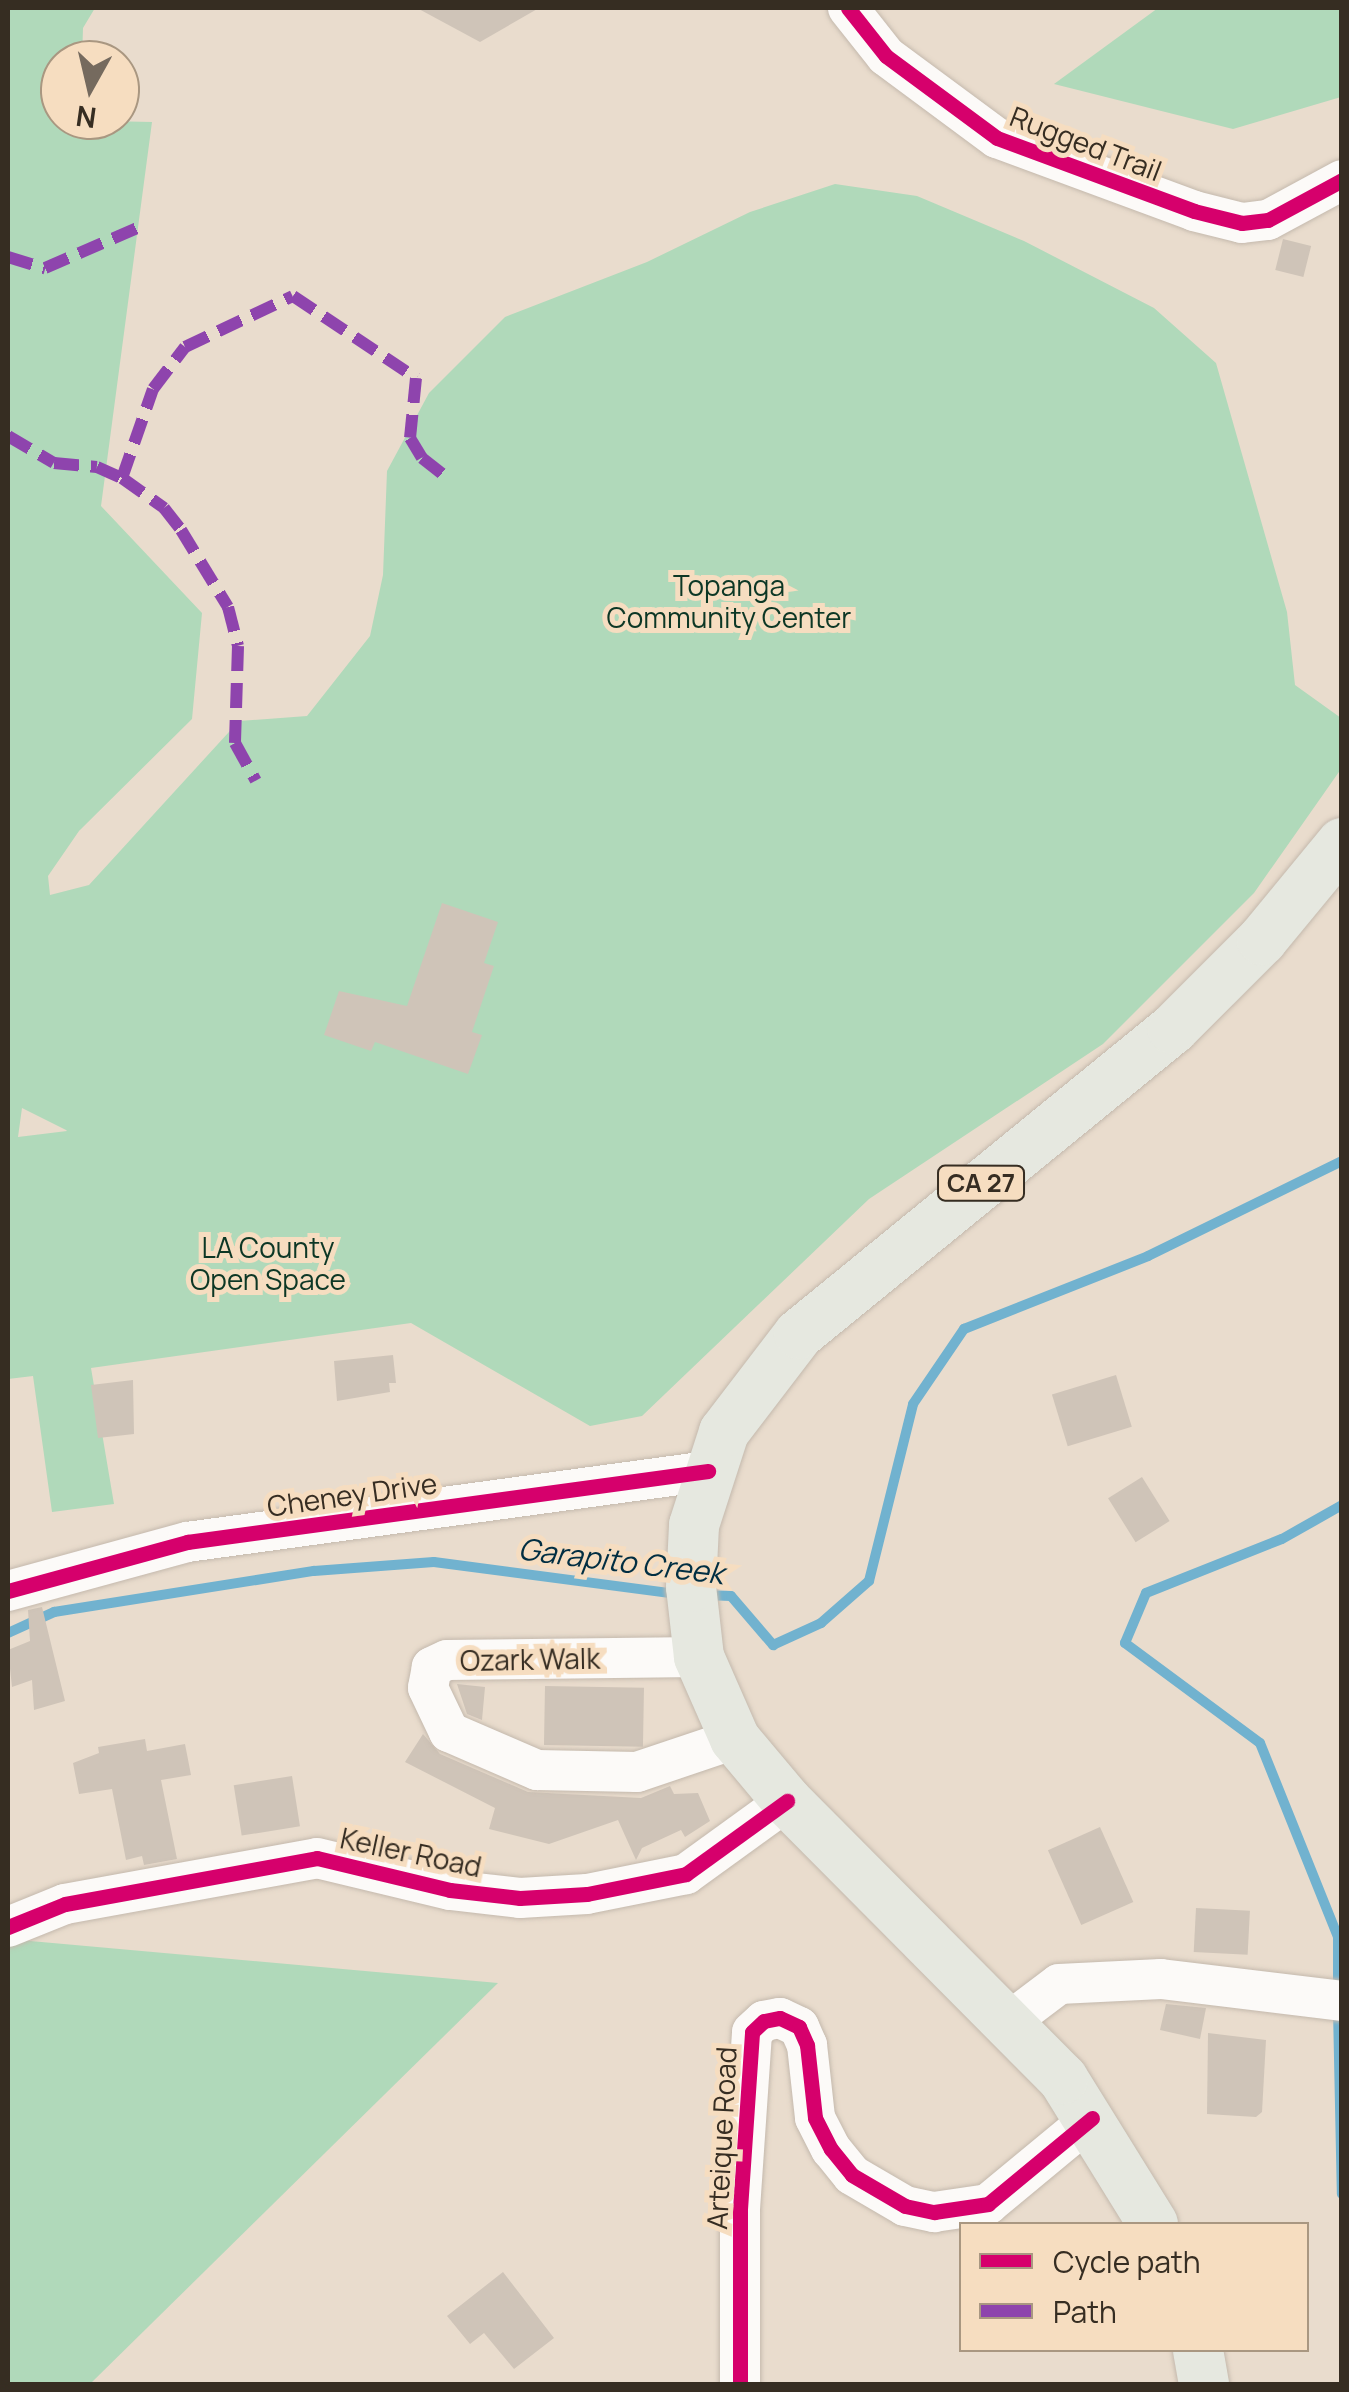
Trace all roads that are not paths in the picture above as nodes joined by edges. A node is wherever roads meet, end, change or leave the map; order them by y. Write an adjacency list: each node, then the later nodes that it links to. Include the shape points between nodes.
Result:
1 (848, 8): 2 (street, Rugged Trail, via 886,56 997,138 1194,211 1242,223 1268,220)
2 (1342, 180)
3 (1342, 843): 4 (main road, CA 27, via 1262,940 1173,1029 823,1310 752,1392)
4 (708, 1472): 5 (street, Cheney Drive, via 187,1542); 6 (main road, CA 27, via 692,1565)
5 (8, 1591)
6 (697, 1645): 7 (main road, CA 27); 7 (street, Ozark Walk, via 447,1660 432,1667 428,1688 449,1732 536,1770 637,1772)
7 (734, 1739): 8 (main road, CA 27)
8 (786, 1801): 9 (street, Keller Road, via 686,1874 632,1887 520,1898 450,1890 317,1858 65,1904); 11 (main road, CA 27)
9 (8, 1928)
10 (1342, 2001): 11 (street, via 1162,1979 1059,1984)
11 (1010, 2021): 12 (main road, CA 27)
12 (1092, 2118): 13 (main road, CA 27); 15 (street, Arteique Road, via 988,2204 949,2211 904,2206 852,2175 822,2135 799,2027 780,2018 764,2021 752,2032 744,2150)
13 (1152, 2222)
14 (1198, 2352): 16 (main road)
15 (740, 2384)
16 (1204, 2384)

